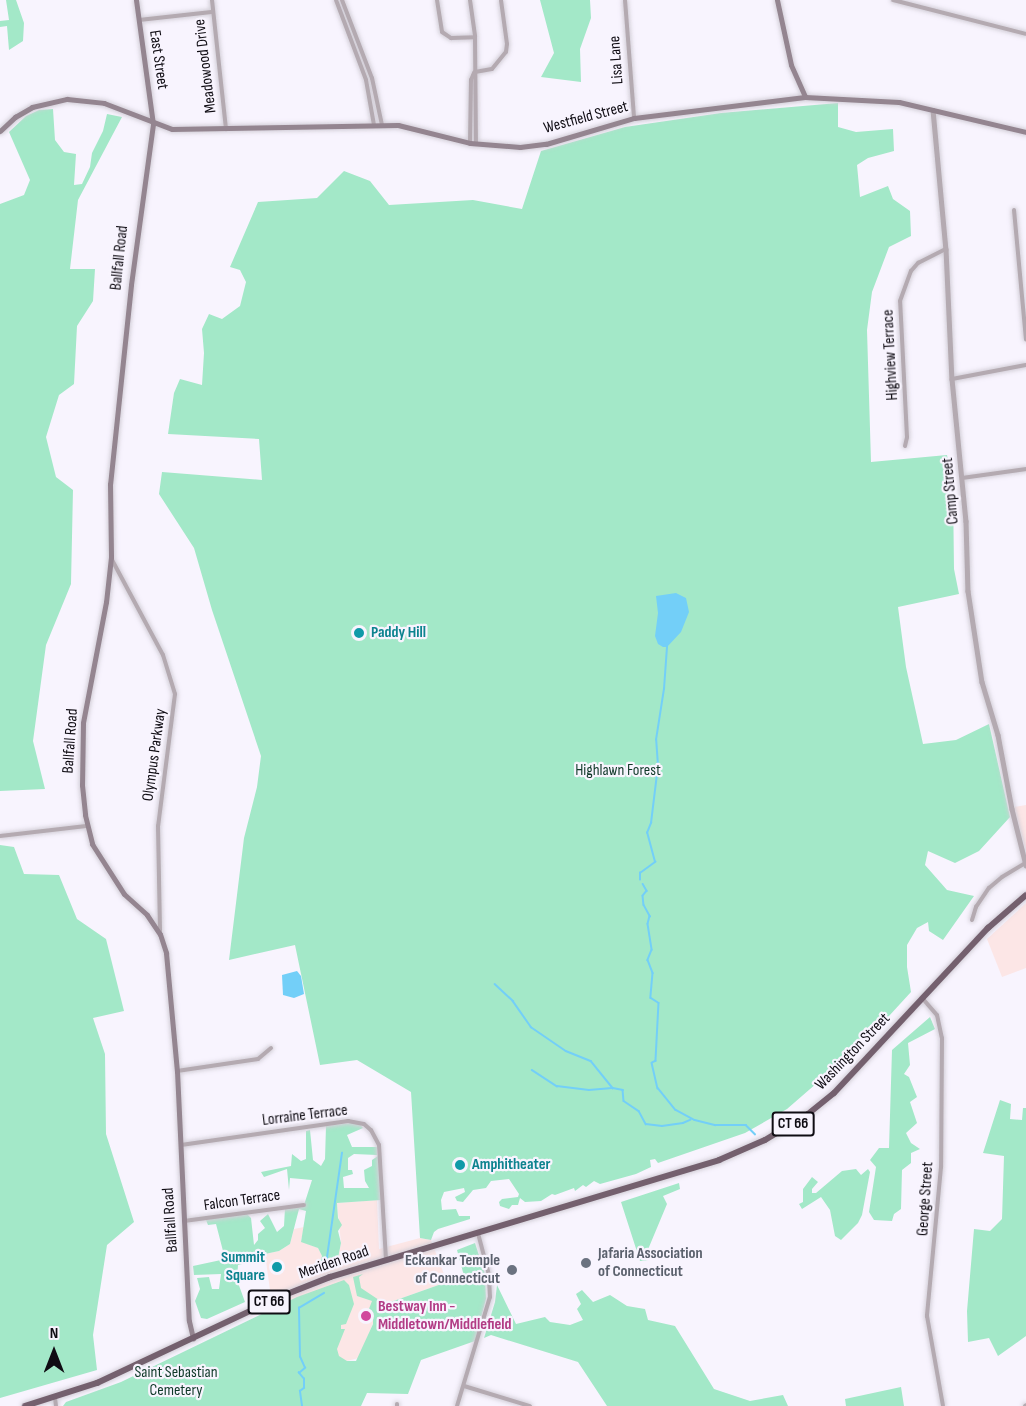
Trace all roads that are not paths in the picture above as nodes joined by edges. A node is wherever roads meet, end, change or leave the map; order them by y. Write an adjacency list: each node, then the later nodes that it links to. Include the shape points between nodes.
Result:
1 (136, 0): 14 (main road, East Street)
2 (212, 0): 11 (street, Meadowood Drive)
3 (336, 0): 13 (street)
4 (342, 0): 12 (street)
5 (438, 0): 16 (street, via 442,32 451,38)
6 (470, 0): 16 (street)
7 (501, 0): 17 (street, via 506,52 492,69)
8 (625, 0): 22 (street, Lisa Lane)
9 (777, 0): 20 (main road, via 791,65)
10 (893, 0): 15 (street)
11 (212, 12): 14 (street); 26 (street, Meadowood Drive)
12 (347, 14): 13 (street); 18 (street)
13 (341, 16): 19 (street)
14 (139, 20): 23 (main road, East Street)
15 (1026, 34)
16 (475, 37): 17 (street)
17 (475, 72): 29 (street, via 471,80)
18 (372, 78): 19 (street); 25 (street)
19 (366, 80): 24 (street)
20 (805, 96): 21 (main road, Westfield Street, via 881,99); 22 (main road, Westfield Street)
21 (933, 110): 28 (main road, Westfield Street); 31 (street, Camp Street)
22 (634, 118): 29 (main road, Westfield Street, via 546,144 520,147)
23 (153, 124): 26 (main road, Westfield Street, via 192,130); 27 (main road, Westfield Street, via 104,103 67,99 32,107); 38 (main road, Ballfall Road, via 132,274 110,484)
24 (374, 125): 25 (main road, Westfield Street); 26 (main road, Westfield Street)
25 (382, 125): 29 (main road, Westfield Street, via 420,129)
26 (226, 129)
27 (0, 131)
28 (1026, 132)
29 (473, 143)
30 (1014, 210): 32 (street)
31 (946, 249): 34 (street, Camp Street); 35 (street, Highview Terrace, via 918,262 910,271 900,301)
32 (1026, 339)
33 (1026, 365): 34 (street)
34 (952, 379): 37 (street, Camp Street)
35 (905, 446)
36 (1026, 469): 37 (street)
37 (962, 478): 41 (street, Camp Street, via 966,571 978,659)
38 (111, 557): 39 (main road, Ballfall Road, via 83,723); 44 (street, Olympus Parkway, via 163,655 175,694 158,826)
39 (86, 826): 40 (street); 44 (main road, Ballfall Road, via 109,874)
40 (0, 836)
41 (1026, 864): 43 (street, via 989,888)
42 (1026, 895): 45 (highway, Washington Street / CT 66, via 988,928)
43 (972, 920)
44 (160, 934): 47 (main road, Ballfall Road, via 166,952)
45 (923, 999): 50 (highway, Washington Street / CT 66, via 834,1093 780,1132 719,1160); 61 (street, George Street, via 937,1016 943,1046 941,1167 927,1316)
46 (271, 1048): 47 (street, via 258,1059)
47 (177, 1071): 48 (main road, Ballfall Road)
48 (180, 1146): 51 (main road, Ballfall Road); 53 (street, Lorraine Terrace, via 348,1121 364,1124 372,1130 379,1145)
49 (304, 1205): 51 (street, Falcon Terrace)
50 (560, 1208): 52 (highway, Meriden Road / CT 66)
51 (184, 1221): 54 (main road, Ballfall Road)
52 (478, 1232): 53 (highway, Meriden Road / CT 66); 55 (street, via 489,1275 490,1297)
53 (386, 1260): 54 (highway, Meriden Road / CT 66, via 297,1289)
54 (193, 1339): 56 (highway, Meriden Road / CT 66)
55 (464, 1386): 59 (street); 60 (street)
56 (55, 1398): 57 (highway, Meriden Road / CT 66); 58 (street)
57 (25, 1406)
58 (56, 1406)
59 (458, 1406)
60 (530, 1406)
61 (943, 1406)

